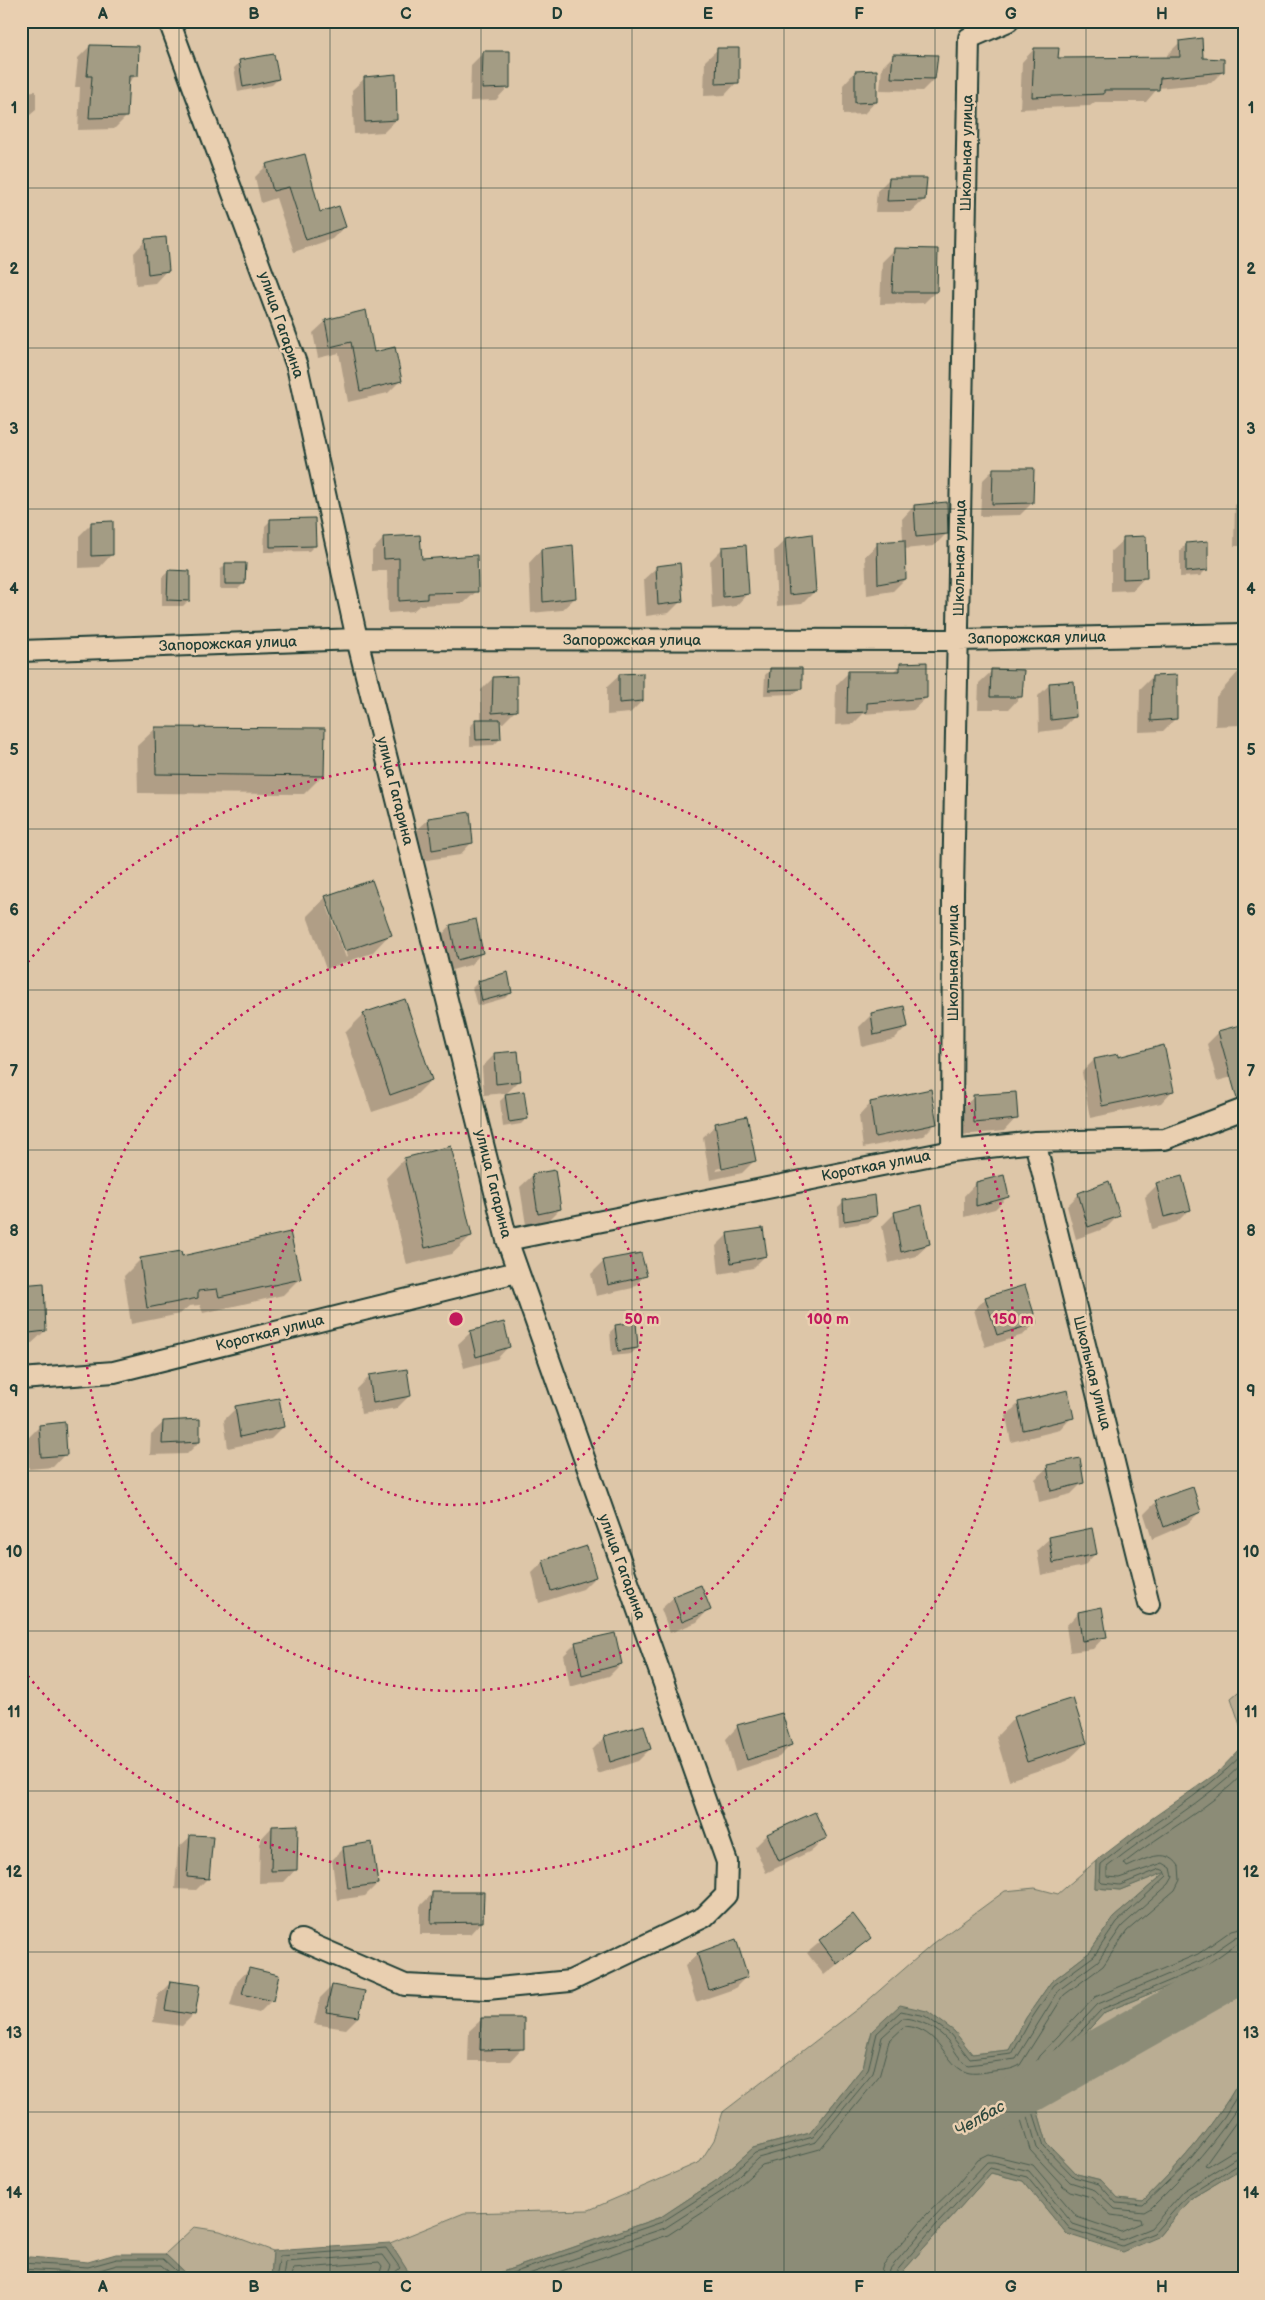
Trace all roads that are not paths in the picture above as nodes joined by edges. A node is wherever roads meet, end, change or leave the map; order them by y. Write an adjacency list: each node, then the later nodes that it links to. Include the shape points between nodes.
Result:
1 (169, 21): 4 (street, улица Гагарина, via 297,366)
2 (1008, 21): 5 (street, Школьная улица, via 969,38)
3 (1244, 634): 5 (street, Запорожская улица)
4 (357, 639): 5 (street, Запорожская улица); 6 (street, Запорожская улица); 10 (street, улица Гагарина)
5 (958, 640): 9 (street, Школьная улица)
6 (21, 651)
7 (1244, 1109): 8 (street, Короткая улица, via 1165,1139)
8 (1035, 1142): 9 (street, Короткая улица); 13 (street, Школьная улица)
9 (952, 1151): 10 (street, Короткая улица)
10 (507, 1240): 11 (street, улица Гагарина)
11 (517, 1272): 12 (street, Короткая улица, via 114,1372); 14 (street, улица Гагарина, via 727,1862 726,1895 704,1917 570,1980 487,1989 405,1984)
12 (21, 1379)
13 (1149, 1604)
14 (301, 1940)

